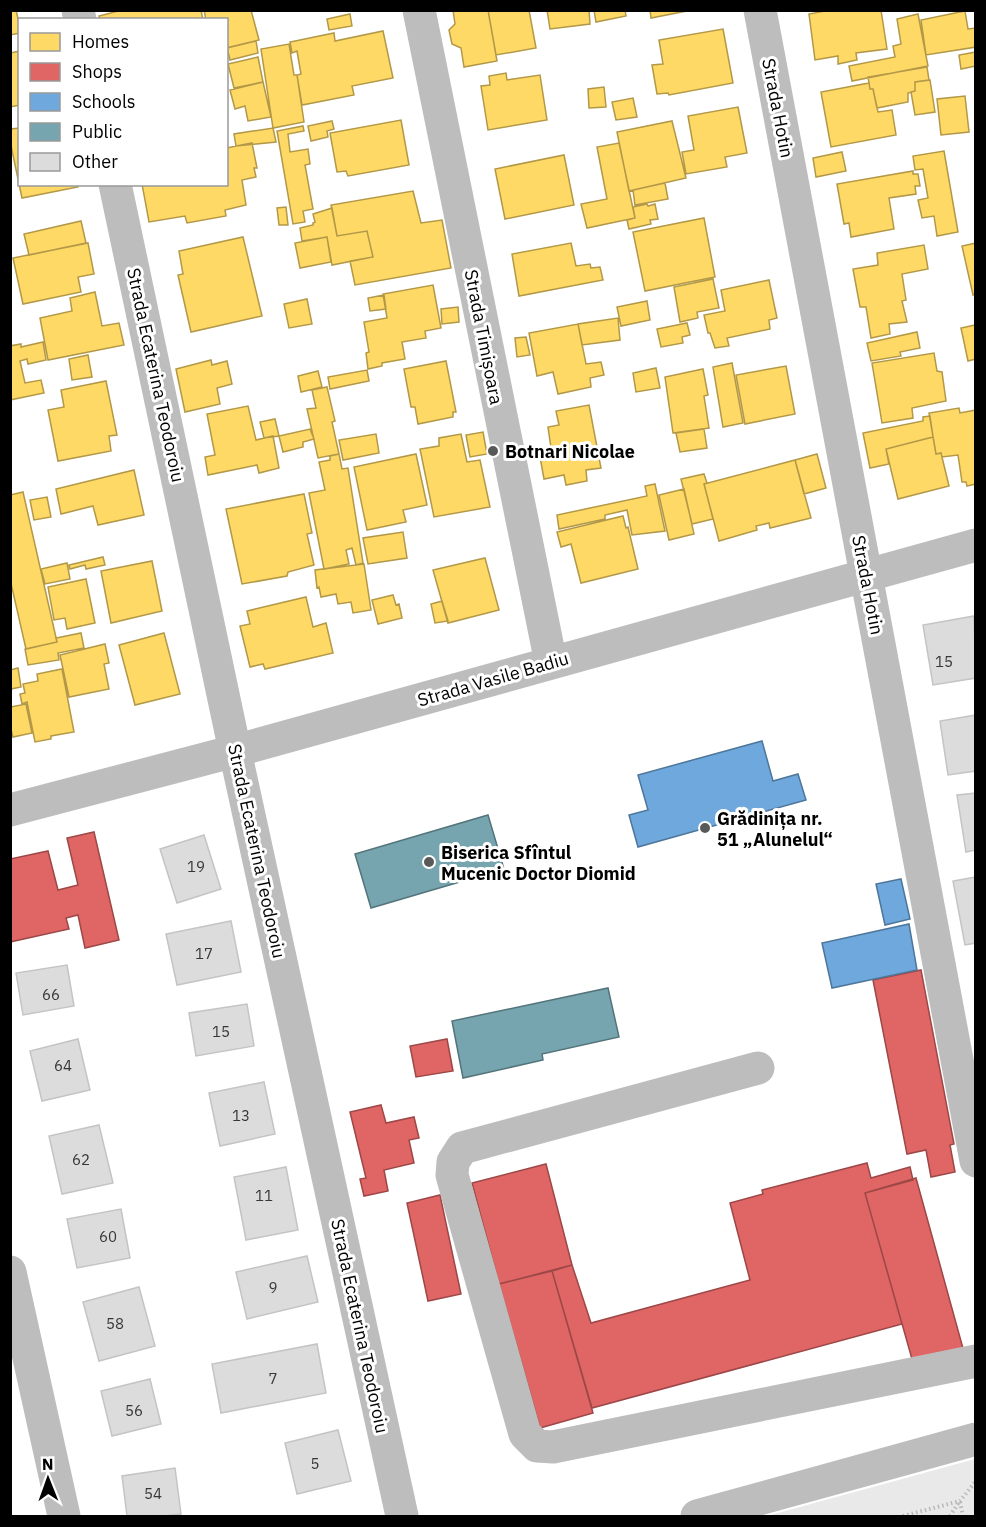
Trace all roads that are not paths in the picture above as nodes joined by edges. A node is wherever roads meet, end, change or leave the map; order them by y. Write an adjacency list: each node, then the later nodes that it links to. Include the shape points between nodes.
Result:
1 (419, 10): 6 (street, Strada Timișoara)
2 (760, 10): 5 (street, Strada Hotin)
3 (115, 186): 7 (street, Strada Ecaterina Teodoroiu)
4 (975, 544): 5 (street, Strada Vasile Badiu)
5 (866, 574): 6 (street, Strada Vasile Badiu); 10 (street, Strada Hotin)
6 (551, 663): 7 (street, Strada Vasile Badiu)
7 (235, 751): 8 (street, Strada Vasile Badiu); 15 (street, Strada Ecaterina Teodoroiu)
8 (10, 810)
9 (758, 1068): 12 (street, via 462,1148 453,1161 452,1175 525,1434 537,1446 553,1447)
10 (975, 1161)
11 (10, 1272): 14 (street)
12 (975, 1361)
13 (975, 1439): 16 (street)
14 (64, 1516)
15 (402, 1516)
16 (697, 1516)

